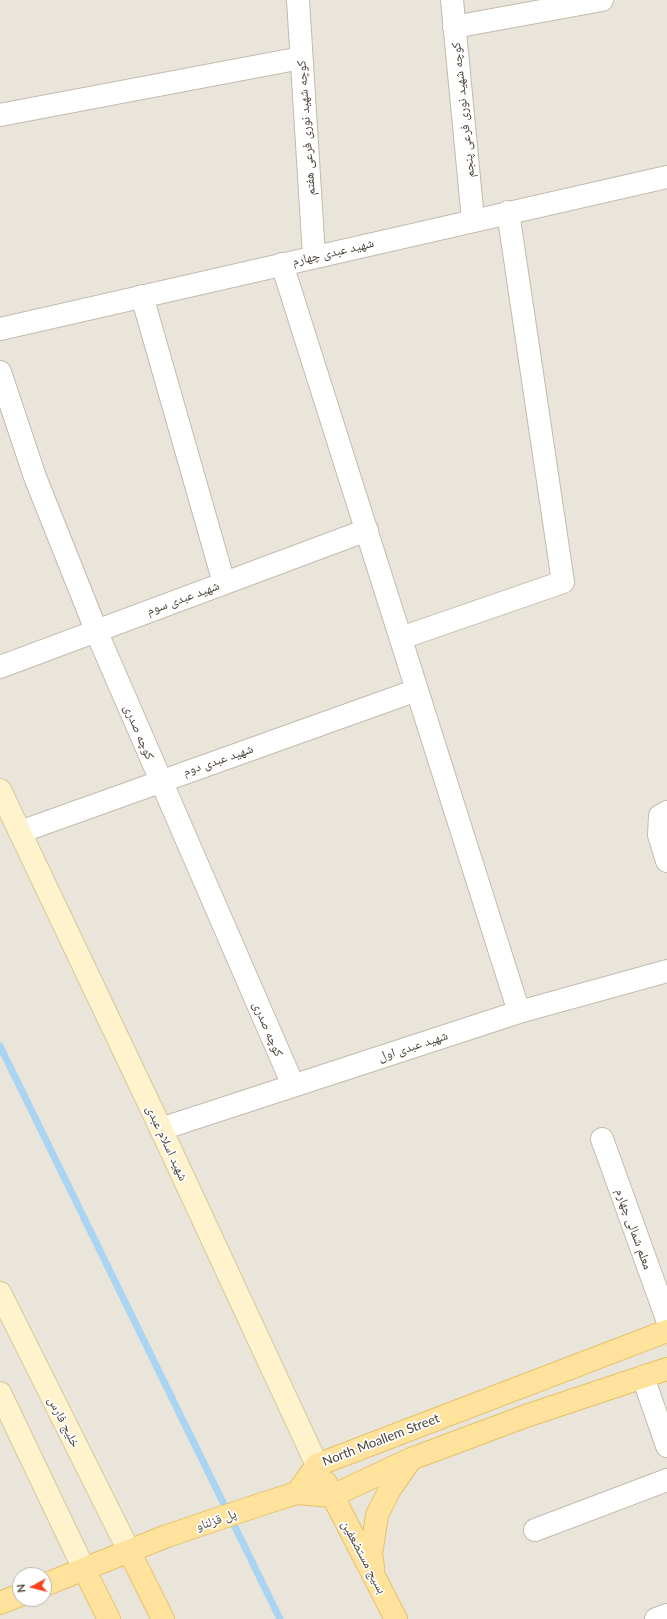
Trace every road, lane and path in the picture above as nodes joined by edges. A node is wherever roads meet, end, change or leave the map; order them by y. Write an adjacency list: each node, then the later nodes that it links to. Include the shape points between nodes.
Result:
1 (298, 0): 5 (street, کوچه شهید نوری فرعی هفتم)
2 (452, 0): 4 (street, کوچه شهید نوری فرعی پنجم)
3 (602, 0): 4 (street)
4 (454, 27): 9 (street, کوچه شهید نوری فرعی پنجم)
5 (302, 58): 6 (street); 10 (street, کوچه شهید نوری فرعی هفتم)
6 (0, 115)
7 (667, 177): 8 (street, شهید عبدی چهارم)
8 (508, 212): 9 (street, شهید عبدی چهارم); 18 (street, via 563,582)
9 (473, 220): 10 (street, شهید عبدی چهارم)
10 (314, 256): 11 (street, شهید عبدی چهارم)
11 (282, 264): 12 (street, شهید عبدی چهارم); 15 (street)
12 (142, 296): 13 (street, شهید عبدی چهارم); 16 (street)
13 (0, 329)
14 (0, 372): 17 (street, کوچه صدری, via 35,477)
15 (367, 530): 16 (street, شهید عبدی سوم); 18 (street)
16 (224, 583): 17 (street, شهید عبدی سوم)
17 (96, 631): 19 (street, شهید عبدی سوم); 21 (street, کوچه صدری)
18 (401, 638): 20 (street)
19 (0, 667)
20 (417, 690): 21 (street, شهید عبدی دوم); 27 (street)
21 (160, 781): 24 (street, شهید عبدی دوم); 28 (street, کوچه صدری)
22 (0, 790): 24 (main road, شهید اسلام عبدی)
23 (663, 814): 25 (street, via 659,835)
24 (20, 832): 29 (main road, شهید اسلام عبدی)
25 (667, 861)
26 (667, 971): 27 (street, شهید عبدی اول)
27 (519, 1012): 28 (street, شهید عبدی اول)
28 (293, 1085): 29 (street, شهید عبدی اول)
29 (161, 1128): 41 (main road, شهید اسلام عبدی)
30 (602, 1138): 32 (street, معلم شمالی چهارم)
31 (0, 1293): 46 (main road, خلیج فارس)
32 (667, 1319)
33 (667, 1332): 34 (main road, North Moallem Street)
34 (595, 1358): 37 (main road); 41 (main road, North Moallem Street)
35 (667, 1369): 36 (main road)
36 (643, 1377): 37 (main road); 39 (street)
37 (605, 1390): 40 (main road)
38 (0, 1393): 47 (main road)
39 (667, 1446)
40 (411, 1459): 44 (main road); 48 (main road, via 377,1515 371,1554)
41 (317, 1465): 43 (main road, North Moallem Street); 44 (main road, شهید اسلام عبدی)
42 (667, 1480): 45 (street)
43 (296, 1493): 44 (main road); 46 (main road, پل قزلناو)
44 (332, 1496): 48 (main road, بسیج مستضعفین)
45 (535, 1530)
46 (129, 1551): 47 (main road, پل قزلناو); 54 (main road)
47 (84, 1570): 49 (main road, پل قزلناو); 53 (main road)
48 (374, 1574): 55 (main road, بسیج مستضعفین)
49 (52, 1582)
50 (12, 1598): 51 (main road)
51 (0, 1603)
52 (667, 1615): 56 (street)
53 (109, 1619)
54 (163, 1619)
55 (396, 1619)
56 (656, 1619)

